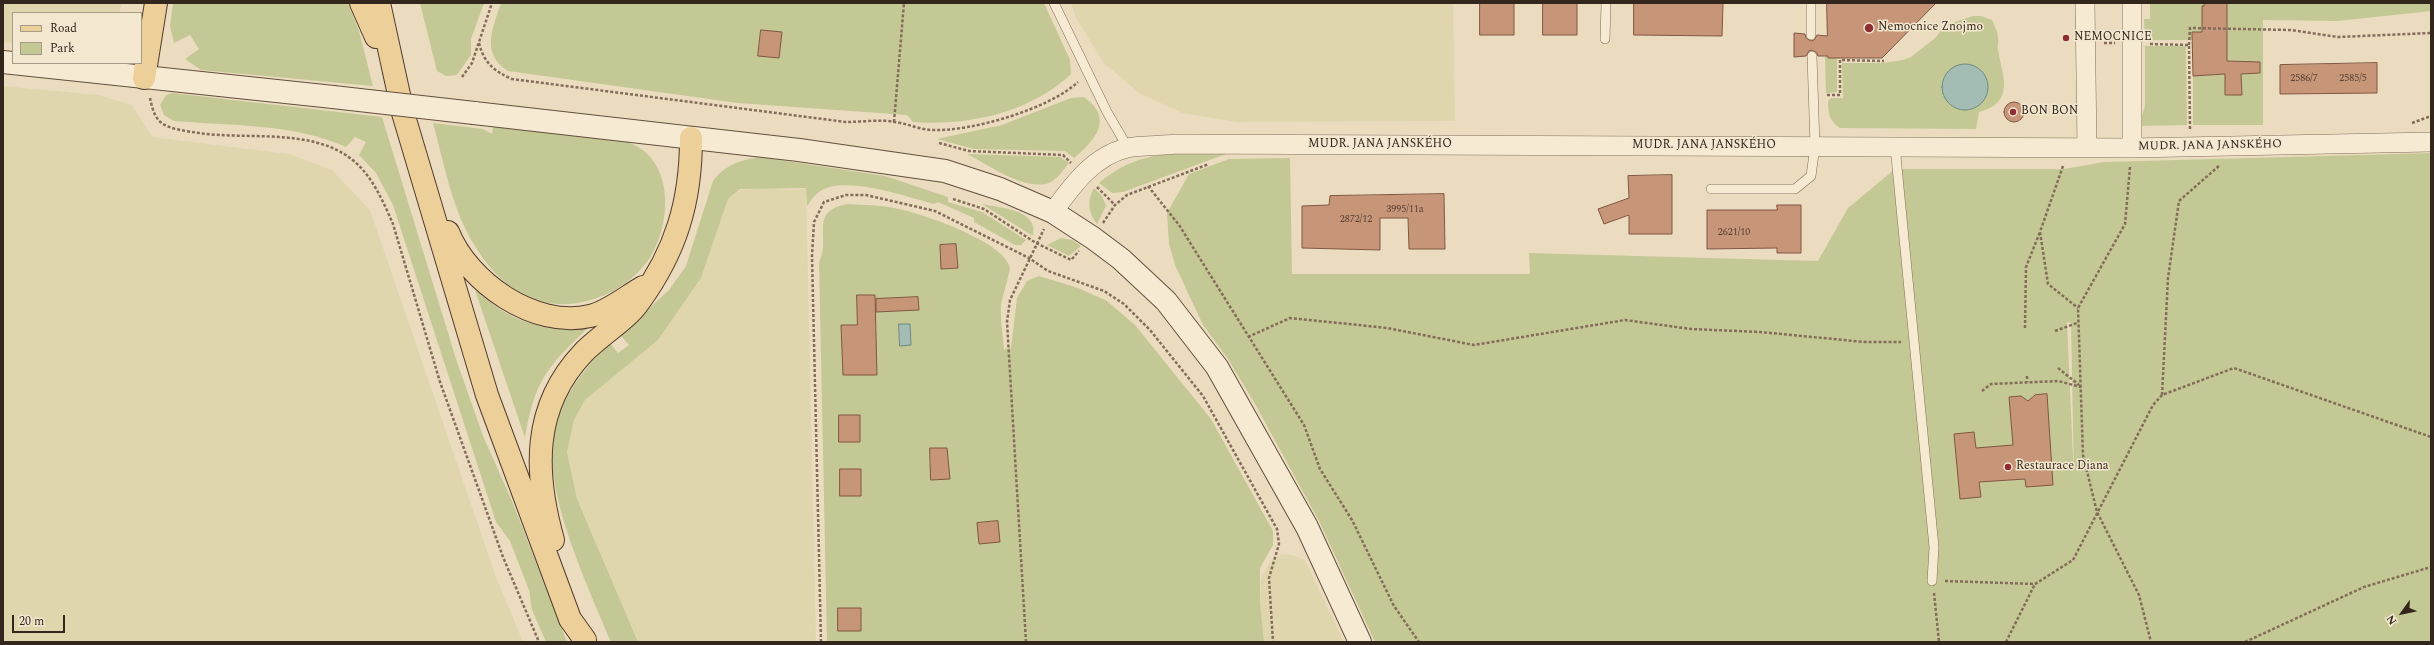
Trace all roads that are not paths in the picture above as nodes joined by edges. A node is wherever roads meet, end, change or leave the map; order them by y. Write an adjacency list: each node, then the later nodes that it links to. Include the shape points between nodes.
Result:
1 (156, 3): 13 (main road)
2 (361, 3): 14 (main road)
3 (379, 3): 14 (main road)
4 (1054, 3): 21 (lane, via 1107,112)
5 (1606, 3): 10 (lane)
6 (1811, 3): 9 (lane)
7 (2086, 3): 20 (street)
8 (2132, 3): 22 (street, MUDR. JANA JANSKÉHO)
9 (1811, 35)
10 (1605, 39)
11 (1812, 56): 18 (lane)
12 (21, 64): 13 (main road)
13 (144, 78): 15 (main road, bridge)
14 (397, 88): 17 (main road)
15 (691, 138): 24 (main road, via 799,150 945,171 1000,189); 25 (main road, via 689,181 681,222 665,263)
16 (2431, 142): 22 (street, MUDR. JANA JANSKÉHO)
17 (413, 143): 25 (main road, via 456,250 487,285 506,298 542,314 562,317 590,316); 27 (main road, via 487,395 570,619)
18 (1815, 146): 19 (street, MUDR. JANA JANSKÉHO); 21 (street, MUDR. JANA JANSKÉHO, via 1176,144); 23 (lane, via 1810,176 1795,189)
19 (1895, 146): 20 (street, MUDR. JANA JANSKÉHO); 26 (lane, via 1934,547)
20 (2087, 147): 22 (street, MUDR. JANA JANSKÉHO)
21 (1128, 148): 24 (street, MUDR. JANA JANSKÉHO, via 1112,153 1083,173)
22 (2132, 148)
23 (1711, 189)
24 (1053, 212): 28 (main road, via 1093,238 1166,301 1216,367 1307,527)
25 (651, 282): 27 (main road, via 639,304 594,342 562,380 543,425 540,472 546,514)
26 (1932, 580)
27 (586, 641)
28 (1360, 642)

